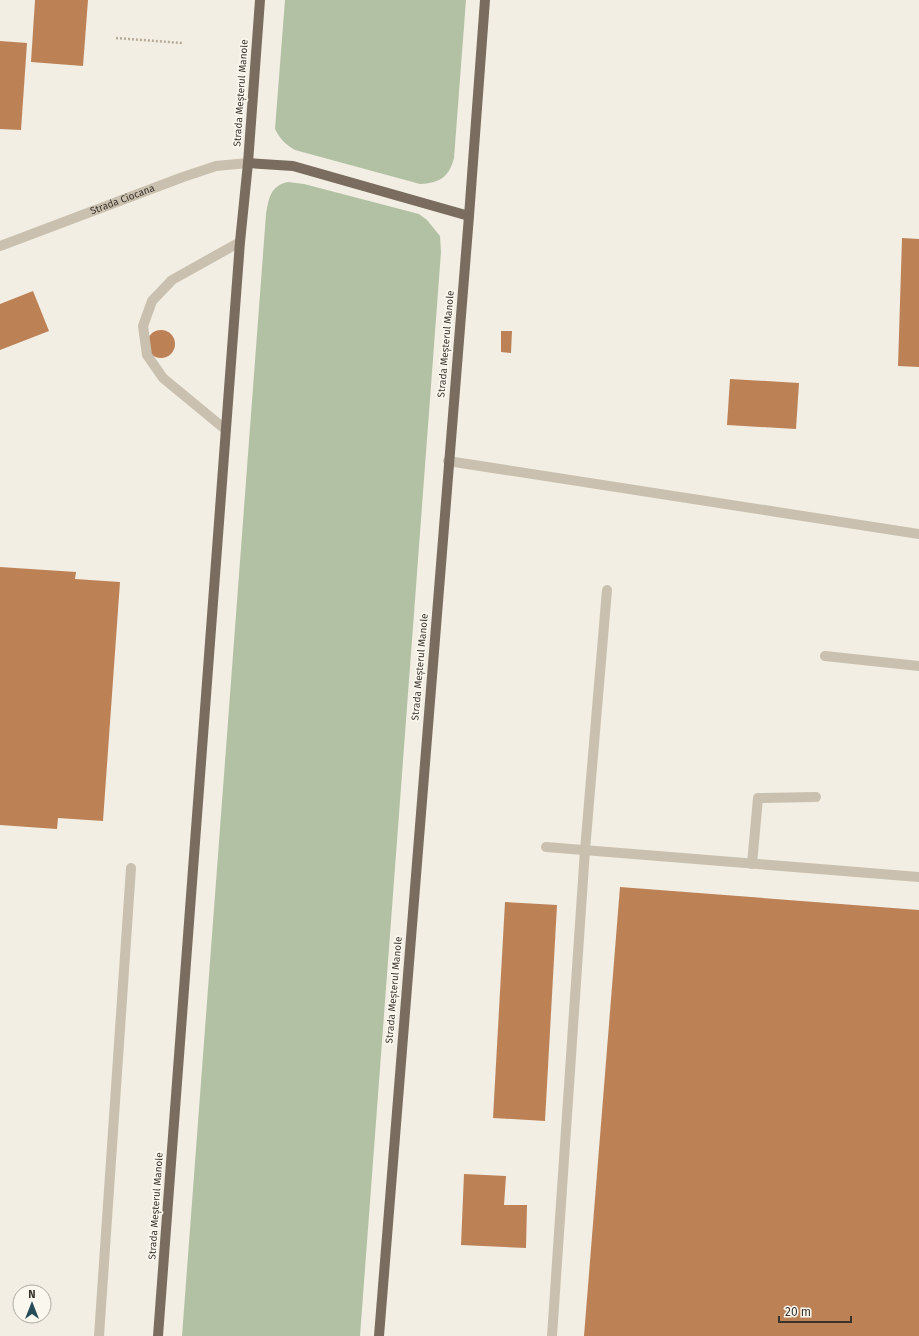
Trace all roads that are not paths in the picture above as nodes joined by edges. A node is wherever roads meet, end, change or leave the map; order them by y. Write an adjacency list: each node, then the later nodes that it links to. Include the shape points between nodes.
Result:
1 (260, 0): 3 (main road, Strada Meșterul Manole)
2 (485, 0): 4 (main road, Strada Meșterul Manole)
3 (248, 163): 4 (main road, via 293,166); 5 (main road, Strada Meșterul Manole); 6 (street, Strada Ciocana, via 216,166 183,177)
4 (469, 216): 8 (main road, Strada Meșterul Manole)
5 (240, 242): 7 (main road, Strada Meșterul Manole); 7 (street, via 172,280 152,301 143,326 147,355 163,378)
6 (0, 246)
7 (226, 430): 20 (main road, Strada Meșterul Manole)
8 (448, 462): 9 (street); 21 (main road, Strada Meșterul Manole)
9 (919, 534)
10 (607, 590): 15 (street)
11 (825, 656): 12 (street)
12 (919, 666)
13 (816, 797): 16 (street, via 758,798)
14 (546, 847): 15 (street)
15 (585, 850): 16 (street); 22 (street)
16 (752, 864): 18 (street)
17 (131, 868): 19 (street)
18 (919, 877)
19 (98, 1336)
20 (158, 1336)
21 (378, 1336)
22 (552, 1336)

